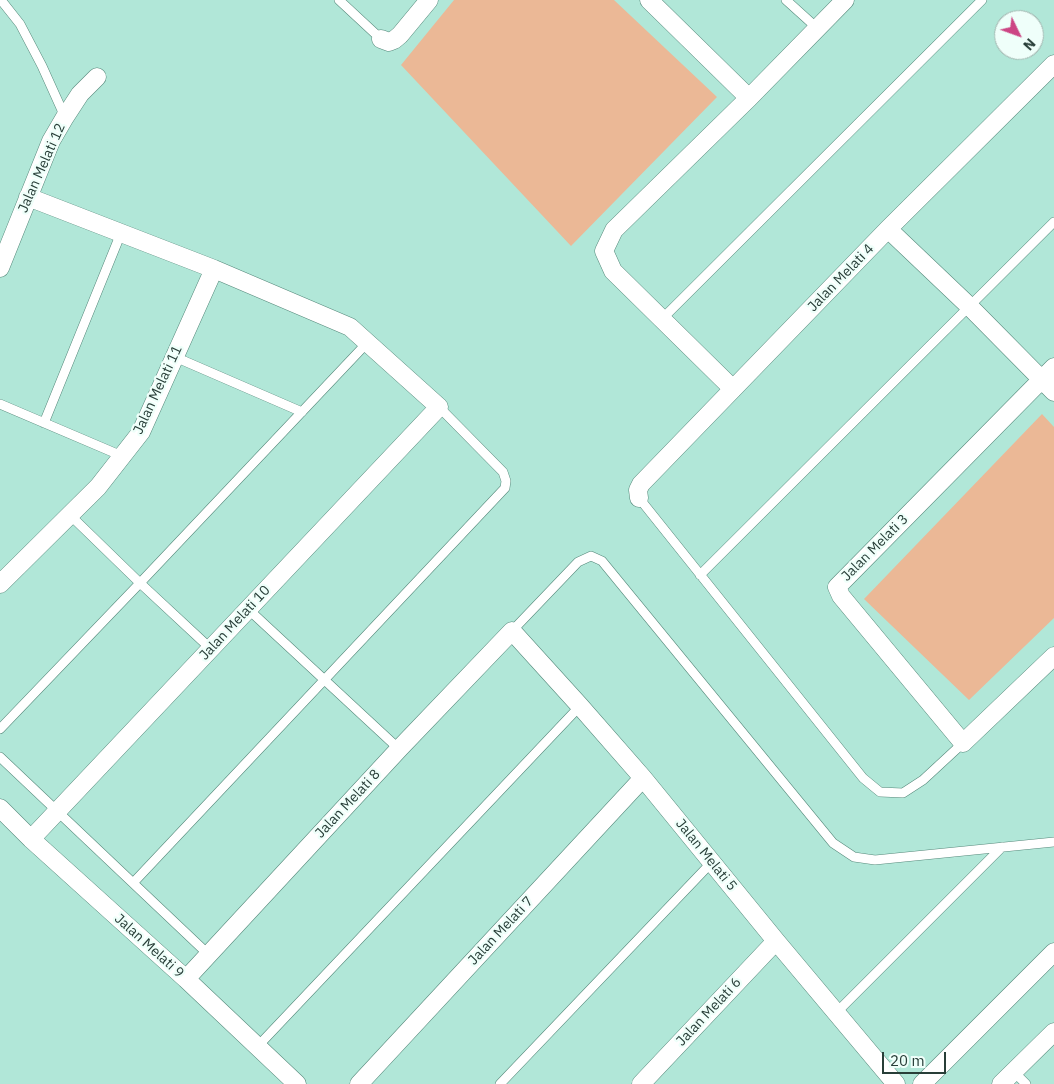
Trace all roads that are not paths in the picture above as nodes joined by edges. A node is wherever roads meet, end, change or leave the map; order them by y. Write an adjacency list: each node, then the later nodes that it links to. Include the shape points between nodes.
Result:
1 (1, 0): 13 (lane, via 20,24)
2 (339, 0): 9 (lane)
3 (429, 0): 9 (street, via 394,40)
4 (649, 0): 12 (street)
5 (786, 0): 8 (lane)
6 (844, 0): 8 (street)
7 (982, 0): 21 (lane)
8 (817, 28): 12 (street)
9 (381, 39)
10 (1054, 64): 16 (street, Jalan Melati 4)
11 (96, 77): 13 (street, Jalan Melati 12)
12 (749, 98): 21 (street, via 614,230 604,251 613,271)
13 (65, 116): 14 (street, Jalan Melati 12)
14 (28, 197): 17 (street); 18 (street, Jalan Melati 12)
15 (1054, 222): 20 (lane)
16 (888, 229): 20 (street); 26 (street, Jalan Melati 4)
17 (121, 233): 19 (street); 31 (lane)
18 (0, 268)
19 (214, 269): 22 (street, via 350,328); 23 (street, Jalan Melati 11)
20 (969, 306): 25 (street); 35 (lane)
21 (662, 319): 26 (street)
22 (366, 344): 29 (street); 30 (lane)
23 (175, 357): 30 (lane); 32 (street, Jalan Melati 11, via 141,432)
24 (1054, 367): 25 (street, Jalan Melati 3)
25 (1042, 379): 27 (street); 45 (street, Jalan Melati 3, via 837,587 841,596)
26 (733, 389): 33 (street, Jalan Melati 4, via 640,484)
27 (1054, 392)
28 (0, 404): 31 (lane)
29 (439, 407): 38 (street, Jalan Melati 10); 42 (lane, via 503,472 505,488)
30 (302, 412): 37 (lane)
31 (44, 423): 32 (lane)
32 (122, 456): 34 (street, Jalan Melati 11)
33 (639, 498): 35 (lane)
34 (70, 515): 36 (street, Jalan Melati 11); 37 (lane)
35 (700, 575): 45 (lane, via 863,778 880,792 903,793 923,780)
36 (0, 584)
37 (140, 584): 40 (lane); 44 (lane)
38 (248, 609): 40 (street, Jalan Melati 10); 42 (lane)
39 (512, 631): 43 (street, Jalan Melati 5); 46 (street, Jalan Melati 8); 53 (lane, via 578,562 591,556 602,561 833,843 854,856 875,860)
40 (211, 649): 50 (street, Jalan Melati 10)
41 (1054, 656): 45 (street)
42 (325, 679): 46 (lane); 55 (lane)
43 (580, 706): 48 (street, Jalan Melati 5); 62 (lane)
44 (0, 729)
45 (963, 743)
46 (399, 749): 58 (street, Jalan Melati 8)
47 (0, 757): 50 (lane)
48 (643, 778): 54 (street, Jalan Melati 5); 65 (street, Jalan Melati 7)
49 (0, 808): 51 (street, Jalan Melati 9)
50 (58, 811): 51 (street, Jalan Melati 10); 55 (lane)
51 (31, 838): 59 (street, Jalan Melati 9)
52 (1054, 842): 53 (lane)
53 (1002, 847): 60 (lane)
54 (712, 862): 56 (street, Jalan Melati 5); 66 (lane)
55 (133, 883): 58 (lane)
56 (776, 941): 60 (street, Jalan Melati 5); 67 (street, Jalan Melati 6)
57 (1054, 952): 69 (street)
58 (209, 955): 59 (street, Jalan Melati 8)
59 (186, 979): 62 (street, Jalan Melati 9)
60 (836, 1012): 68 (street, Jalan Melati 5)
61 (1054, 1032): 63 (street)
62 (258, 1046): 64 (street, Jalan Melati 9)
63 (1020, 1078): 70 (street)
64 (297, 1084)
65 (359, 1084)
66 (500, 1084)
67 (641, 1084)
68 (896, 1084)
69 (922, 1084)
70 (1001, 1084)

